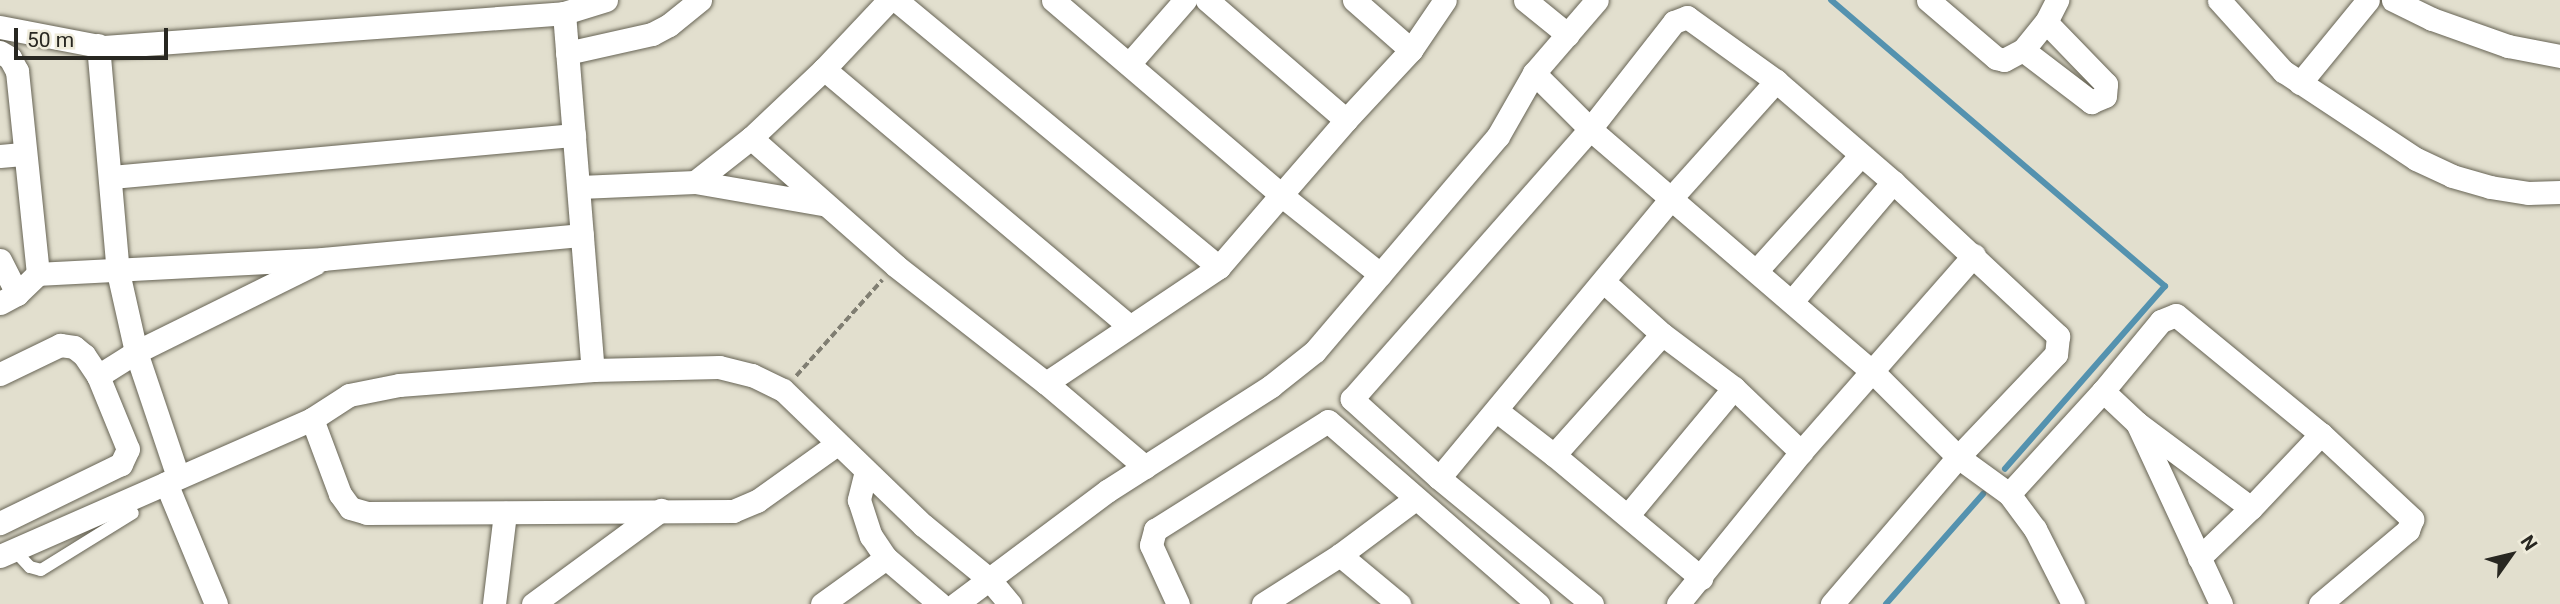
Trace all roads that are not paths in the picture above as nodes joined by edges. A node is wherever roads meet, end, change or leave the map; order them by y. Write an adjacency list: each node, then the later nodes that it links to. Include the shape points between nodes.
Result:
1 (606, 0): 17 (street)
2 (700, 0): 25 (street, via 652,34)
3 (889, 0): 28 (street)
4 (896, 0): 51 (street)
5 (1053, 0): 27 (street)
6 (1185, 0): 27 (street)
7 (1208, 0): 32 (street)
8 (1354, 0): 22 (street)
9 (1445, 0): 22 (street)
10 (1525, 0): 20 (street)
11 (1597, 0): 20 (street)
12 (1927, 0): 23 (street, via 1996,58 2009,59)
13 (2057, 0): 18 (street)
14 (2219, 0): 31 (street)
15 (2368, 0): 31 (street)
16 (2393, 0): 26 (street, via 2508,46)
17 (564, 13): 21 (street); 25 (street)
18 (2046, 22): 23 (street); 23 (street, via 2106,84 2105,96 2097,102 2088,100)
19 (0, 27): 21 (street)
20 (1568, 34): 29 (street)
21 (98, 46): 39 (street)
22 (1411, 50): 32 (street)
23 (2023, 50)
24 (0, 52): 36 (street, via 17,71)
25 (567, 53): 34 (street)
26 (2560, 56)
27 (1129, 64): 44 (street)
28 (824, 69): 35 (street); 59 (street)
29 (1534, 73): 33 (street); 55 (street, via 1498,136)
30 (1776, 81): 33 (street, via 1694,19 1683,17 1674,22); 37 (street); 45 (street)
31 (2300, 83): 43 (street, via 2416,159 2452,176 2528,193)
32 (1346, 120): 44 (street)
33 (1590, 129): 45 (street); 79 (street, via 1352,400)
34 (573, 135): 39 (street); 42 (street)
35 (751, 138): 40 (street); 46 (street)
36 (25, 154): 38 (street); 54 (street)
37 (1861, 155): 41 (street); 52 (street)
38 (0, 156)
39 (112, 177): 53 (street)
40 (695, 181): 42 (street); 46 (street)
41 (1893, 182): 48 (street); 58 (street)
42 (580, 187): 47 (street)
43 (2560, 192)
44 (1281, 195): 51 (street); 55 (street)
45 (1672, 197): 52 (street); 56 (street)
46 (824, 204): 66 (street, via 895,266)
47 (582, 235): 49 (street); 62 (street)
48 (1974, 256): 63 (street); 76 (street, via 2056,332 2060,346)
49 (323, 259): 53 (street); 61 (street)
50 (0, 260): 57 (street)
51 (1219, 267): 59 (street)
52 (1757, 270): 58 (street)
53 (118, 272): 54 (street); 61 (street)
54 (38, 274): 57 (street)
55 (1380, 274): 77 (street, via 1296,367)
56 (1604, 282): 60 (street); 69 (street)
57 (8, 298)
58 (1793, 300): 63 (street)
59 (1128, 325): 66 (street)
60 (1662, 334): 67 (street); 75 (street)
61 (136, 352): 65 (street); 80 (street)
62 (593, 370): 70 (street, via 399,384 349,395); 73 (street, via 719,367 752,375 783,390)
63 (1874, 373): 74 (street); 76 (street)
64 (0, 374): 65 (street, via 60,345 80,350)
65 (98, 376): 88 (street, via 127,442 125,459)
66 (1046, 383): 77 (street)
67 (1734, 388): 74 (street); 87 (street)
68 (2103, 391): 71 (street); 72 (street, via 2161,321 2176,315); 81 (street)
69 (1497, 411): 75 (street); 79 (street)
70 (312, 419): 80 (street); 86 (street, via 340,494 359,512)
71 (2137, 423): 83 (street); 92 (street)
72 (2321, 434): 83 (street); 111 (street, via 2412,519 2408,530)
73 (837, 444): 78 (street); 84 (street, via 740,510)
74 (1801, 452): 93 (street)
75 (1554, 454): 87 (street)
76 (1958, 457): 81 (street); 108 (street)
77 (1145, 467): 94 (street)
78 (866, 471): 91 (street, via 859,500 871,536); 94 (street)
79 (1440, 478): 106 (street)
80 (172, 480): 89 (street); 95 (street)
81 (2009, 494): 109 (street, via 2035,529)
82 (1415, 499): 90 (street); 102 (street, via 1328,421 1155,530 1151,545); 105 (street)
83 (2251, 508): 92 (street)
84 (661, 510): 86 (street); 97 (street)
85 (133, 513): 89 (lane, via 41,570)
86 (505, 513): 96 (street)
87 (1628, 515): 93 (street)
88 (0, 523)
89 (7, 553)
90 (1340, 555): 103 (street); 104 (street)
91 (886, 558): 98 (street); 99 (street)
92 (2199, 558): 110 (street)
93 (1701, 578): 107 (street)
94 (989, 579): 100 (street); 101 (street)
95 (216, 604)
96 (494, 604)
97 (533, 604)
98 (822, 604)
99 (940, 604)
100 (956, 604)
101 (1010, 604)
102 (1178, 604)
103 (1263, 604)
104 (1398, 604)
105 (1538, 604)
106 (1592, 604)
107 (1678, 604)
108 (1832, 604)
109 (2073, 604)
110 (2221, 604)
111 (2320, 604)

